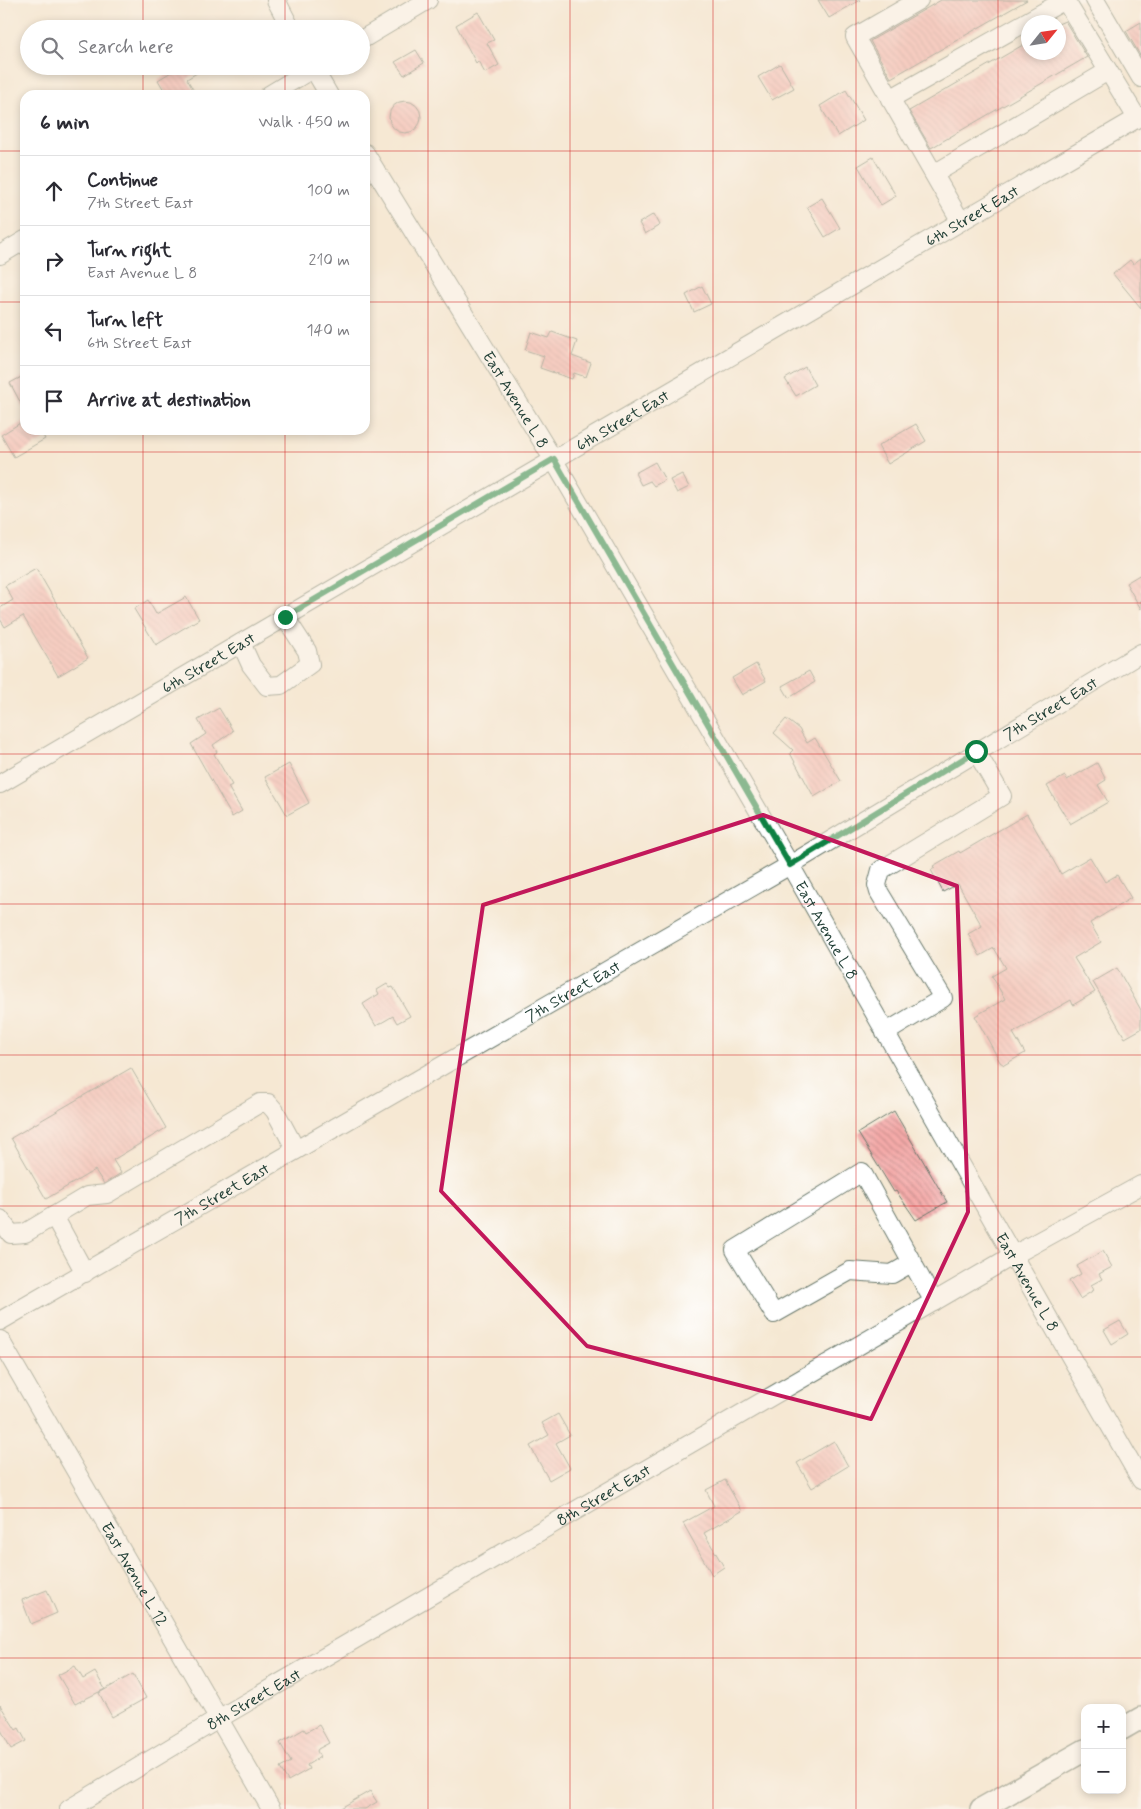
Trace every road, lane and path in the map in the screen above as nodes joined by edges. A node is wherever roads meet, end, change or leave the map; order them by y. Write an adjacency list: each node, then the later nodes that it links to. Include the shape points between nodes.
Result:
1 (276, 0): 5 (street)
2 (428, 0): 6 (street)
3 (919, 0): 13 (street, via 855,37)
4 (1094, 0): 10 (street)
5 (286, 20)
6 (370, 35)
7 (1108, 71): 13 (street, via 1065,0); 14 (street); 16 (street)
8 (301, 75): 11 (street)
9 (318, 75): 12 (street)
10 (1141, 78)
11 (277, 90)
12 (326, 90)
13 (890, 99): 16 (street)
14 (1139, 117): 17 (street, 6th Street East)
15 (370, 161): 20 (street, East Avenue L 8)
16 (934, 174): 17 (street)
17 (960, 220): 20 (street, 6th Street East)
18 (20, 243): 19 (street)
19 (0, 255)
20 (554, 459): 21 (street, 6th Street East); 26 (street, East Avenue L 8)
21 (285, 617): 22 (street, 6th Street East); 22 (street, via 307,652 310,664 281,685 267,686 251,665)
22 (241, 643): 25 (street, 6th Street East)
23 (1141, 653): 24 (street, 7th Street East)
24 (976, 751): 26 (street, 7th Street East); 27 (street, via 1002,796 881,870 878,878 879,892 943,998)
25 (0, 784)
26 (790, 865): 27 (street, East Avenue L 8); 28 (street, 7th Street East)
27 (885, 1032): 32 (street, East Avenue L 8)
28 (296, 1150): 30 (street, via 275,1111 268,1103 260,1103 107,1194 87,1196); 34 (street, 7th Street East)
29 (1141, 1185): 32 (street, 8th Street East)
30 (54, 1216): 31 (street, via 18,1236 7,1231); 34 (street)
31 (0, 1219)
32 (1012, 1256): 35 (street, 8th Street East); 38 (street, East Avenue L 8)
33 (913, 1262): 33 (street, via 862,1172 735,1250 774,1314 850,1271 892,1274); 35 (street)
34 (85, 1273): 36 (street, 7th Street East)
35 (934, 1302): 39 (street, 8th Street East)
36 (0, 1321)
37 (0, 1340): 39 (street, East Avenue L 12)
38 (1141, 1480)
39 (220, 1718): 43 (street, 8th Street East); 44 (street, East Avenue L 12)
40 (1141, 1718): 41 (main road)
41 (1126, 1727)
42 (1081, 1752): 45 (main road)
43 (69, 1809)
44 (271, 1809)
45 (982, 1809)

